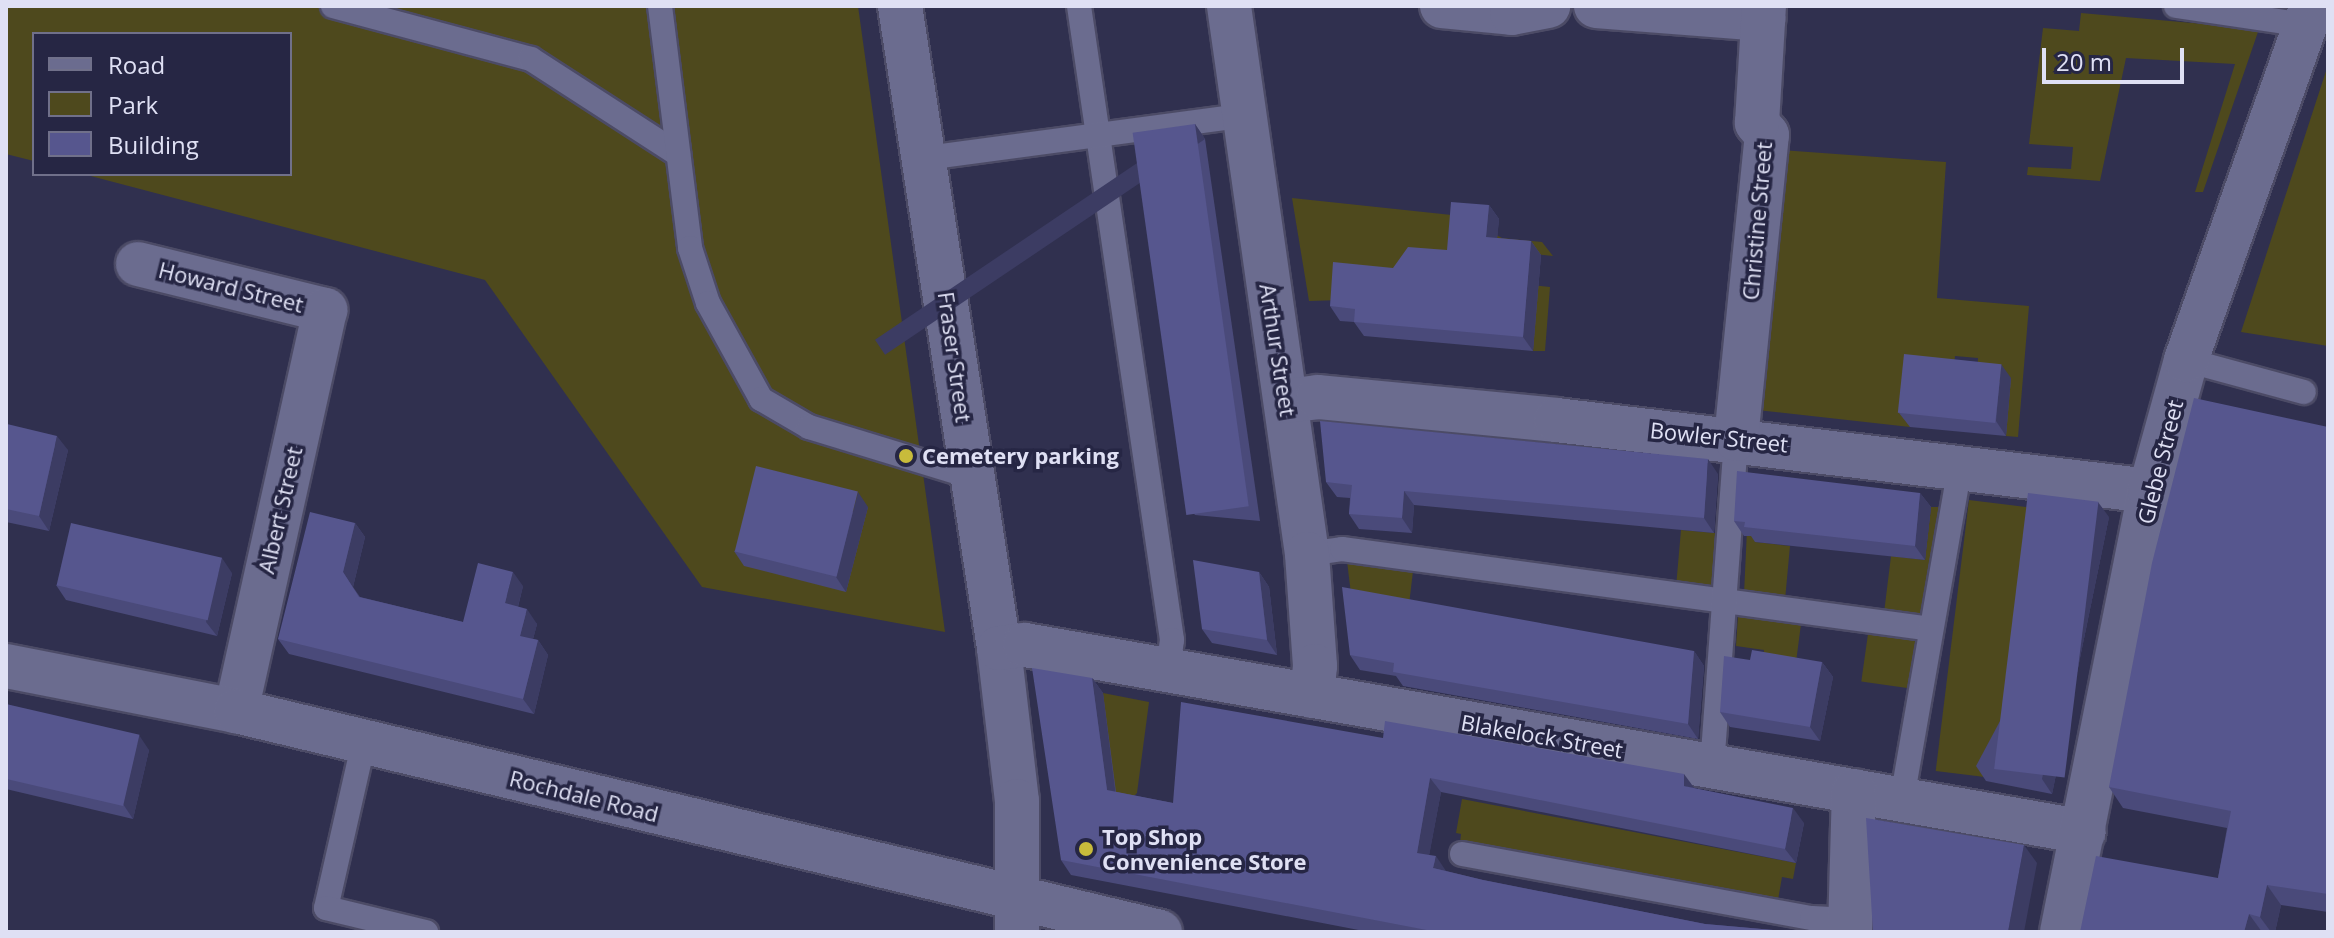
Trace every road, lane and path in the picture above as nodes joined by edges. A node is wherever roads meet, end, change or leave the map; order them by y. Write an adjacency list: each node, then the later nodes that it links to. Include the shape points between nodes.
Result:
1 (333, 6): 14 (lane, via 531,59)
2 (660, 6): 14 (lane)
3 (900, 6): 15 (street, Fraser Street)
4 (1079, 6): 13 (lane)
5 (1229, 6): 12 (street, Arthur Street)
6 (1442, 6): 7 (street, via 1512,13)
7 (1548, 6)
8 (1596, 6): 10 (street)
9 (2176, 6): 11 (lane)
10 (1764, 13): 21 (street, Christine Street, via 1757,123 1767,135)
11 (2309, 15): 18 (street, Glebe Street)
12 (1242, 116): 13 (lane); 20 (street, Arthur Street)
13 (1100, 134): 15 (lane); 30 (lane, via 1172,640)
14 (678, 154): 23 (lane, via 690,248 708,303 761,399 809,427)
15 (926, 158): 23 (street, Fraser Street)
16 (138, 264): 17 (street, Howard Street)
17 (325, 310): 32 (street, Albert Street)
18 (2186, 360): 19 (lane); 24 (street, Glebe Street)
19 (2304, 392)
20 (1286, 401): 21 (street, Bowler Street, via 1318,397); 25 (street, Arthur Street)
21 (1736, 439): 22 (street, Bowler Street); 26 (lane)
22 (1960, 466): 24 (street, Bowler Street); 27 (lane)
23 (973, 477): 28 (street, Fraser Street)
24 (2150, 491): 37 (street, Glebe Street)
25 (1307, 554): 26 (lane, via 1342,549); 31 (street, Arthur Street, via 1315,666)
26 (1724, 601): 27 (lane); 34 (lane)
27 (1931, 629): 36 (lane)
28 (999, 648): 30 (street, Blakelock Street, via 1025,645); 39 (street, Fraser Street, via 1017,801)
29 (6, 666): 32 (street, Rochdale Road)
30 (1168, 670): 31 (street, Blakelock Street)
31 (1312, 696): 34 (street, Blakelock Street)
32 (236, 711): 33 (street, Rochdale Road)
33 (364, 741): 39 (street, Rochdale Road); 41 (lane, via 326,908)
34 (1712, 767): 35 (street, Blakelock Street)
35 (1854, 791): 36 (street, Blakelock Street); 40 (street)
36 (1902, 799): 37 (street, Blakelock Street)
37 (2084, 832): 43 (street, Glebe Street)
38 (1462, 854): 40 (lane)
39 (1017, 916): 42 (street, Rochdale Road)
40 (1850, 926)
41 (426, 932)
42 (1160, 932)
43 (2062, 932)

